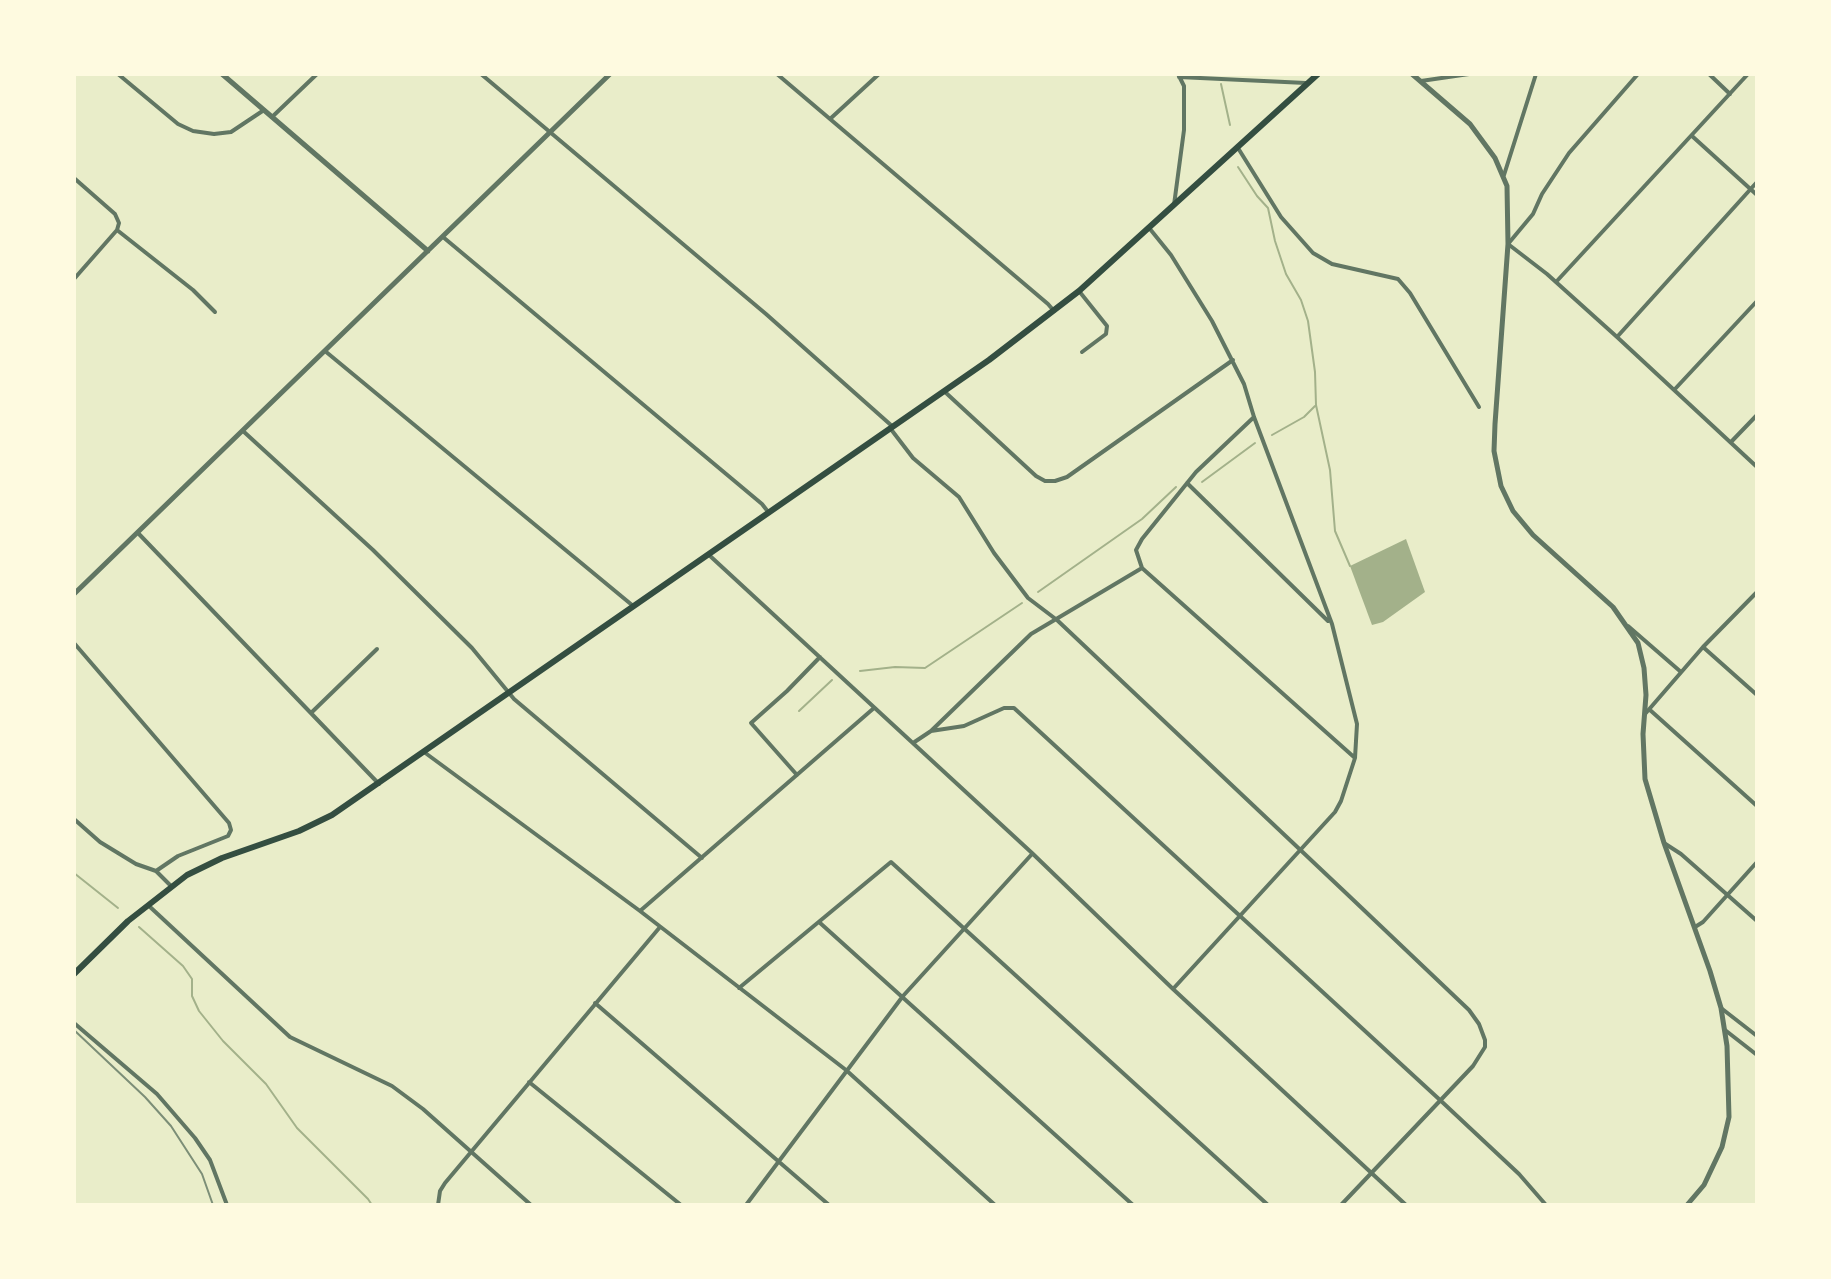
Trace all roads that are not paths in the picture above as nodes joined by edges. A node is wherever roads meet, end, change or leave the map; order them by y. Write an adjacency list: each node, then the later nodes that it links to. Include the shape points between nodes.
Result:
1 (118, 74): 19 (street, via 193,131 231,132)
2 (222, 74): 19 (street)
3 (481, 74): 22 (street)
4 (610, 74): 22 (street)
5 (777, 74): 21 (street)
6 (879, 74): 21 (street)
7 (1318, 74): 17 (main road)
8 (1412, 74): 16 (street)
9 (1469, 74): 16 (street)
10 (1536, 74): 25 (street)
11 (1638, 74): 34 (street, via 1569,153 1533,214)
12 (1709, 74): 18 (street)
13 (1748, 74): 18 (street)
14 (315, 75): 20 (street)
15 (1179, 76): 17 (street); 30 (street, via 1184,86 1184,130)
16 (1421, 81): 25 (street, via 1470,124)
17 (1308, 83): 24 (main road)
18 (1730, 94): 23 (street)
19 (264, 110): 20 (street)
20 (272, 117): 35 (street)
21 (830, 119): 40 (street)
22 (550, 133): 33 (street); 51 (street)
23 (1692, 136): 28 (street); 37 (street)
24 (1238, 148): 30 (main road); 48 (street, via 1281,217 1313,253 1332,264 1398,279)
25 (1504, 175): 34 (street)
26 (74, 178): 32 (street, via 115,214)
27 (1757, 182): 28 (street)
28 (1751, 189): 29 (street); 42 (street)
29 (1757, 195)
30 (1174, 207): 31 (main road)
31 (1150, 229): 38 (main road); 45 (street)
32 (117, 230): 36 (street); 41 (street)
33 (443, 237): 35 (street); 56 (street)
34 (1508, 244): 37 (street); 65 (street, via 1494,451 1501,486 1533,535)
35 (428, 251): 43 (street)
36 (74, 279)
37 (1556, 282): 42 (street)
38 (1079, 291): 40 (main road); 44 (street, via 1107,326 1106,334)
39 (1757, 301): 46 (street)
40 (1054, 311): 47 (main road)
41 (215, 312)
42 (1617, 337): 46 (street)
43 (325, 351): 52 (street); 62 (street)
44 (1082, 352)
45 (1233, 360): 47 (street, via 1055,481 1036,476); 50 (street)
46 (1675, 389): 53 (street)
47 (943, 390): 51 (main road)
48 (1479, 407)
49 (1757, 415): 53 (street)
50 (1254, 417): 55 (street); 64 (street)
51 (891, 427): 56 (main road); 63 (street, via 913,458 959,497 1028,598)
52 (243, 431): 57 (street); 71 (street, via 373,550)
53 (1731, 442): 54 (street)
54 (1757, 467)
55 (1187, 483): 59 (street, via 1136,550); 64 (street)
56 (769, 513): 58 (main road)
57 (138, 533): 61 (street); 75 (street)
58 (709, 555): 62 (main road); 69 (street)
59 (1142, 568): 63 (street); 80 (street)
60 (1757, 592): 67 (street)
61 (74, 594)
62 (632, 605): 71 (main road)
63 (1057, 620): 77 (street, via 1031,634); 86 (street)
64 (1332, 624): 80 (street, via 1354,706)
65 (1628, 626): 70 (street); 76 (street, via 1644,668)
66 (74, 643): 90 (street, via 229,823 228,836)
67 (1703, 647): 70 (street); 72 (street)
68 (377, 649): 75 (street)
69 (820, 657): 73 (street); 81 (street, via 751,723)
70 (1681, 672): 74 (street)
71 (509, 692): 79 (main road); 88 (street)
72 (1757, 695)
73 (875, 708): 78 (street); 81 (street)
74 (1650, 710): 76 (street); 83 (street)
75 (311, 713): 82 (street)
76 (1644, 715): 85 (street, via 1645,779)
77 (931, 731): 78 (street); 95 (street, via 1014,708)
78 (913, 743): 87 (street)
79 (424, 752): 82 (main road); 94 (street)
80 (1355, 758): 86 (street, via 1335,812)
81 (797, 775): 88 (street)
82 (379, 784): 91 (main road, via 332,815 222,858)
83 (1757, 806)
84 (74, 819): 90 (street, via 100,842)
85 (1664, 843): 92 (street); 99 (street)
86 (1301, 850): 95 (street); 113 (street, via 1479,1024 1485,1047)
87 (1032, 853): 100 (street); 103 (street)
88 (702, 858): 94 (street)
89 (1757, 862): 92 (street)
90 (156, 871): 91 (street)
91 (171, 886): 93 (main road)
92 (1728, 894): 96 (street); 99 (street)
93 (147, 904): 101 (main road); 114 (street, via 290,1037 392,1086)
94 (640, 911): 98 (street)
95 (1240, 916): 103 (street); 113 (street)
96 (1757, 921)
97 (819, 922): 100 (street, via 891,862); 102 (street); 104 (street)
98 (660, 927): 102 (street); 105 (street)
99 (1695, 927): 106 (street)
100 (962, 928): 104 (street); 125 (street)
101 (74, 974)
102 (739, 988): 111 (street)
103 (1173, 989): 116 (street)
104 (903, 996): 111 (street); 124 (street)
105 (595, 1003): 112 (street); 115 (street)
106 (1721, 1008): 108 (street); 109 (street)
107 (74, 1023): 117 (street, via 157,1094 195,1138 210,1160)
108 (1725, 1030): 110 (street); 129 (street, via 1729,1117 1714,1167)
109 (1757, 1036)
110 (1757, 1055)
111 (846, 1070): 115 (street); 123 (street)
112 (529, 1082): 114 (street); 120 (street)
113 (1440, 1100): 116 (street); 128 (street)
114 (469, 1153): 118 (street, via 440,1191); 119 (street)
115 (778, 1162): 121 (street); 122 (street)
116 (1371, 1173): 126 (street); 127 (street)
117 (227, 1205)
118 (438, 1205)
119 (531, 1205)
120 (681, 1205)
121 (746, 1205)
122 (829, 1205)
123 (995, 1205)
124 (1133, 1205)
125 (1268, 1205)
126 (1341, 1205)
127 (1406, 1205)
128 (1546, 1205)
129 (1687, 1205)

